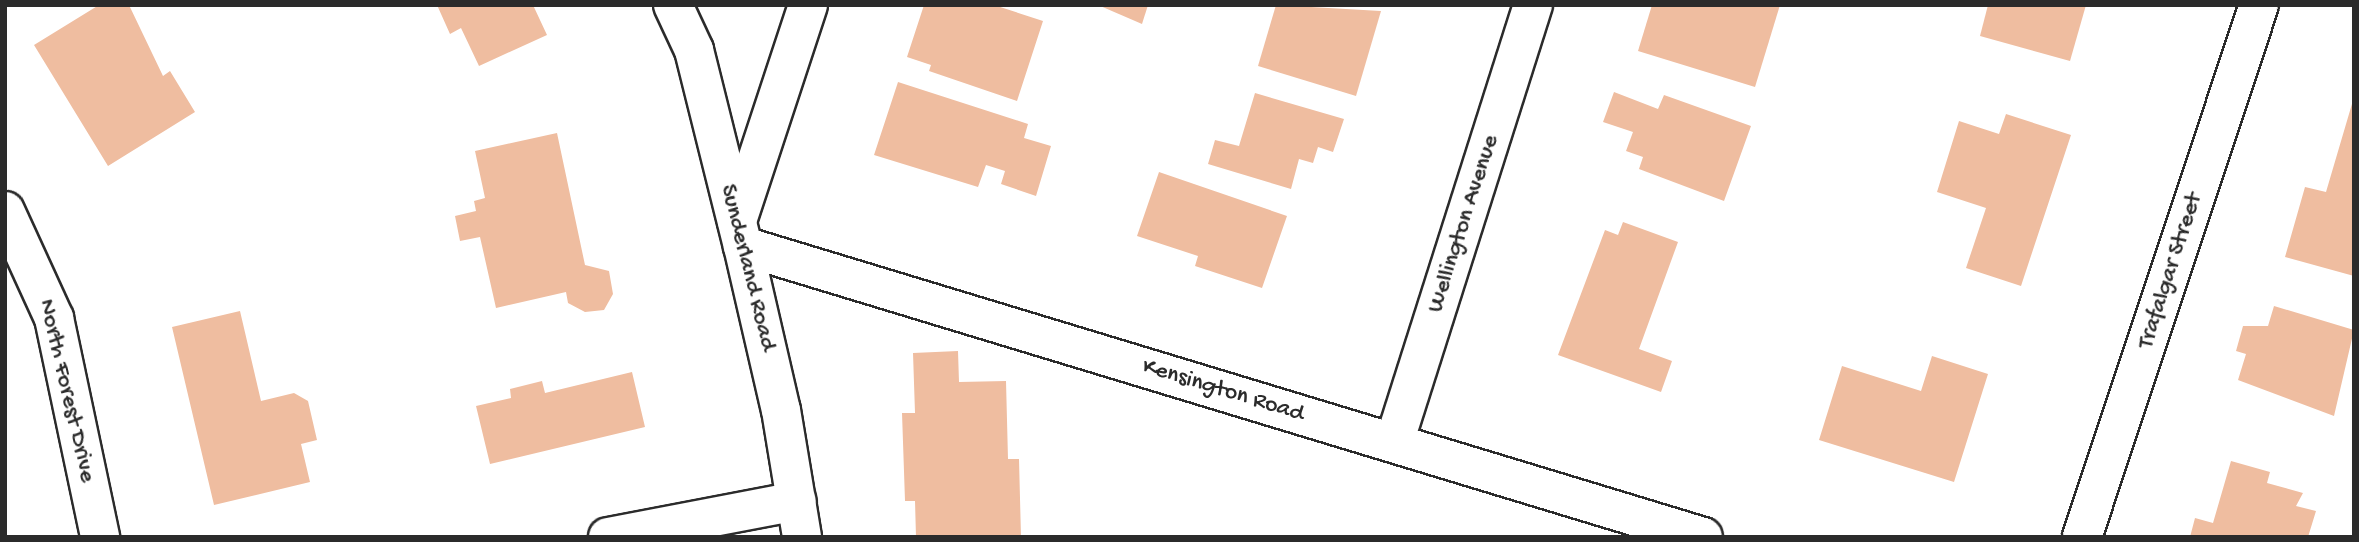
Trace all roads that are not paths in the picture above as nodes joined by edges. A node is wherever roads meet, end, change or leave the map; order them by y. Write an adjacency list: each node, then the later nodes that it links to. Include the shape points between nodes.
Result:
1 (673, 5): 6 (street, Sunderland Road, via 694,50)
2 (808, 5): 6 (street)
3 (1533, 5): 7 (street, Wellington Avenue)
4 (2259, 5): 12 (street, Trafalgar Street)
5 (5, 211): 9 (street, North Forest Drive, via 54,318)
6 (740, 234): 7 (street, Kensington Road); 8 (street, Sunderland Road)
7 (1394, 443): 11 (street, Kensington Road)
8 (799, 519): 10 (street)
9 (100, 537)
10 (608, 537)
11 (1703, 537)
12 (2082, 537)

